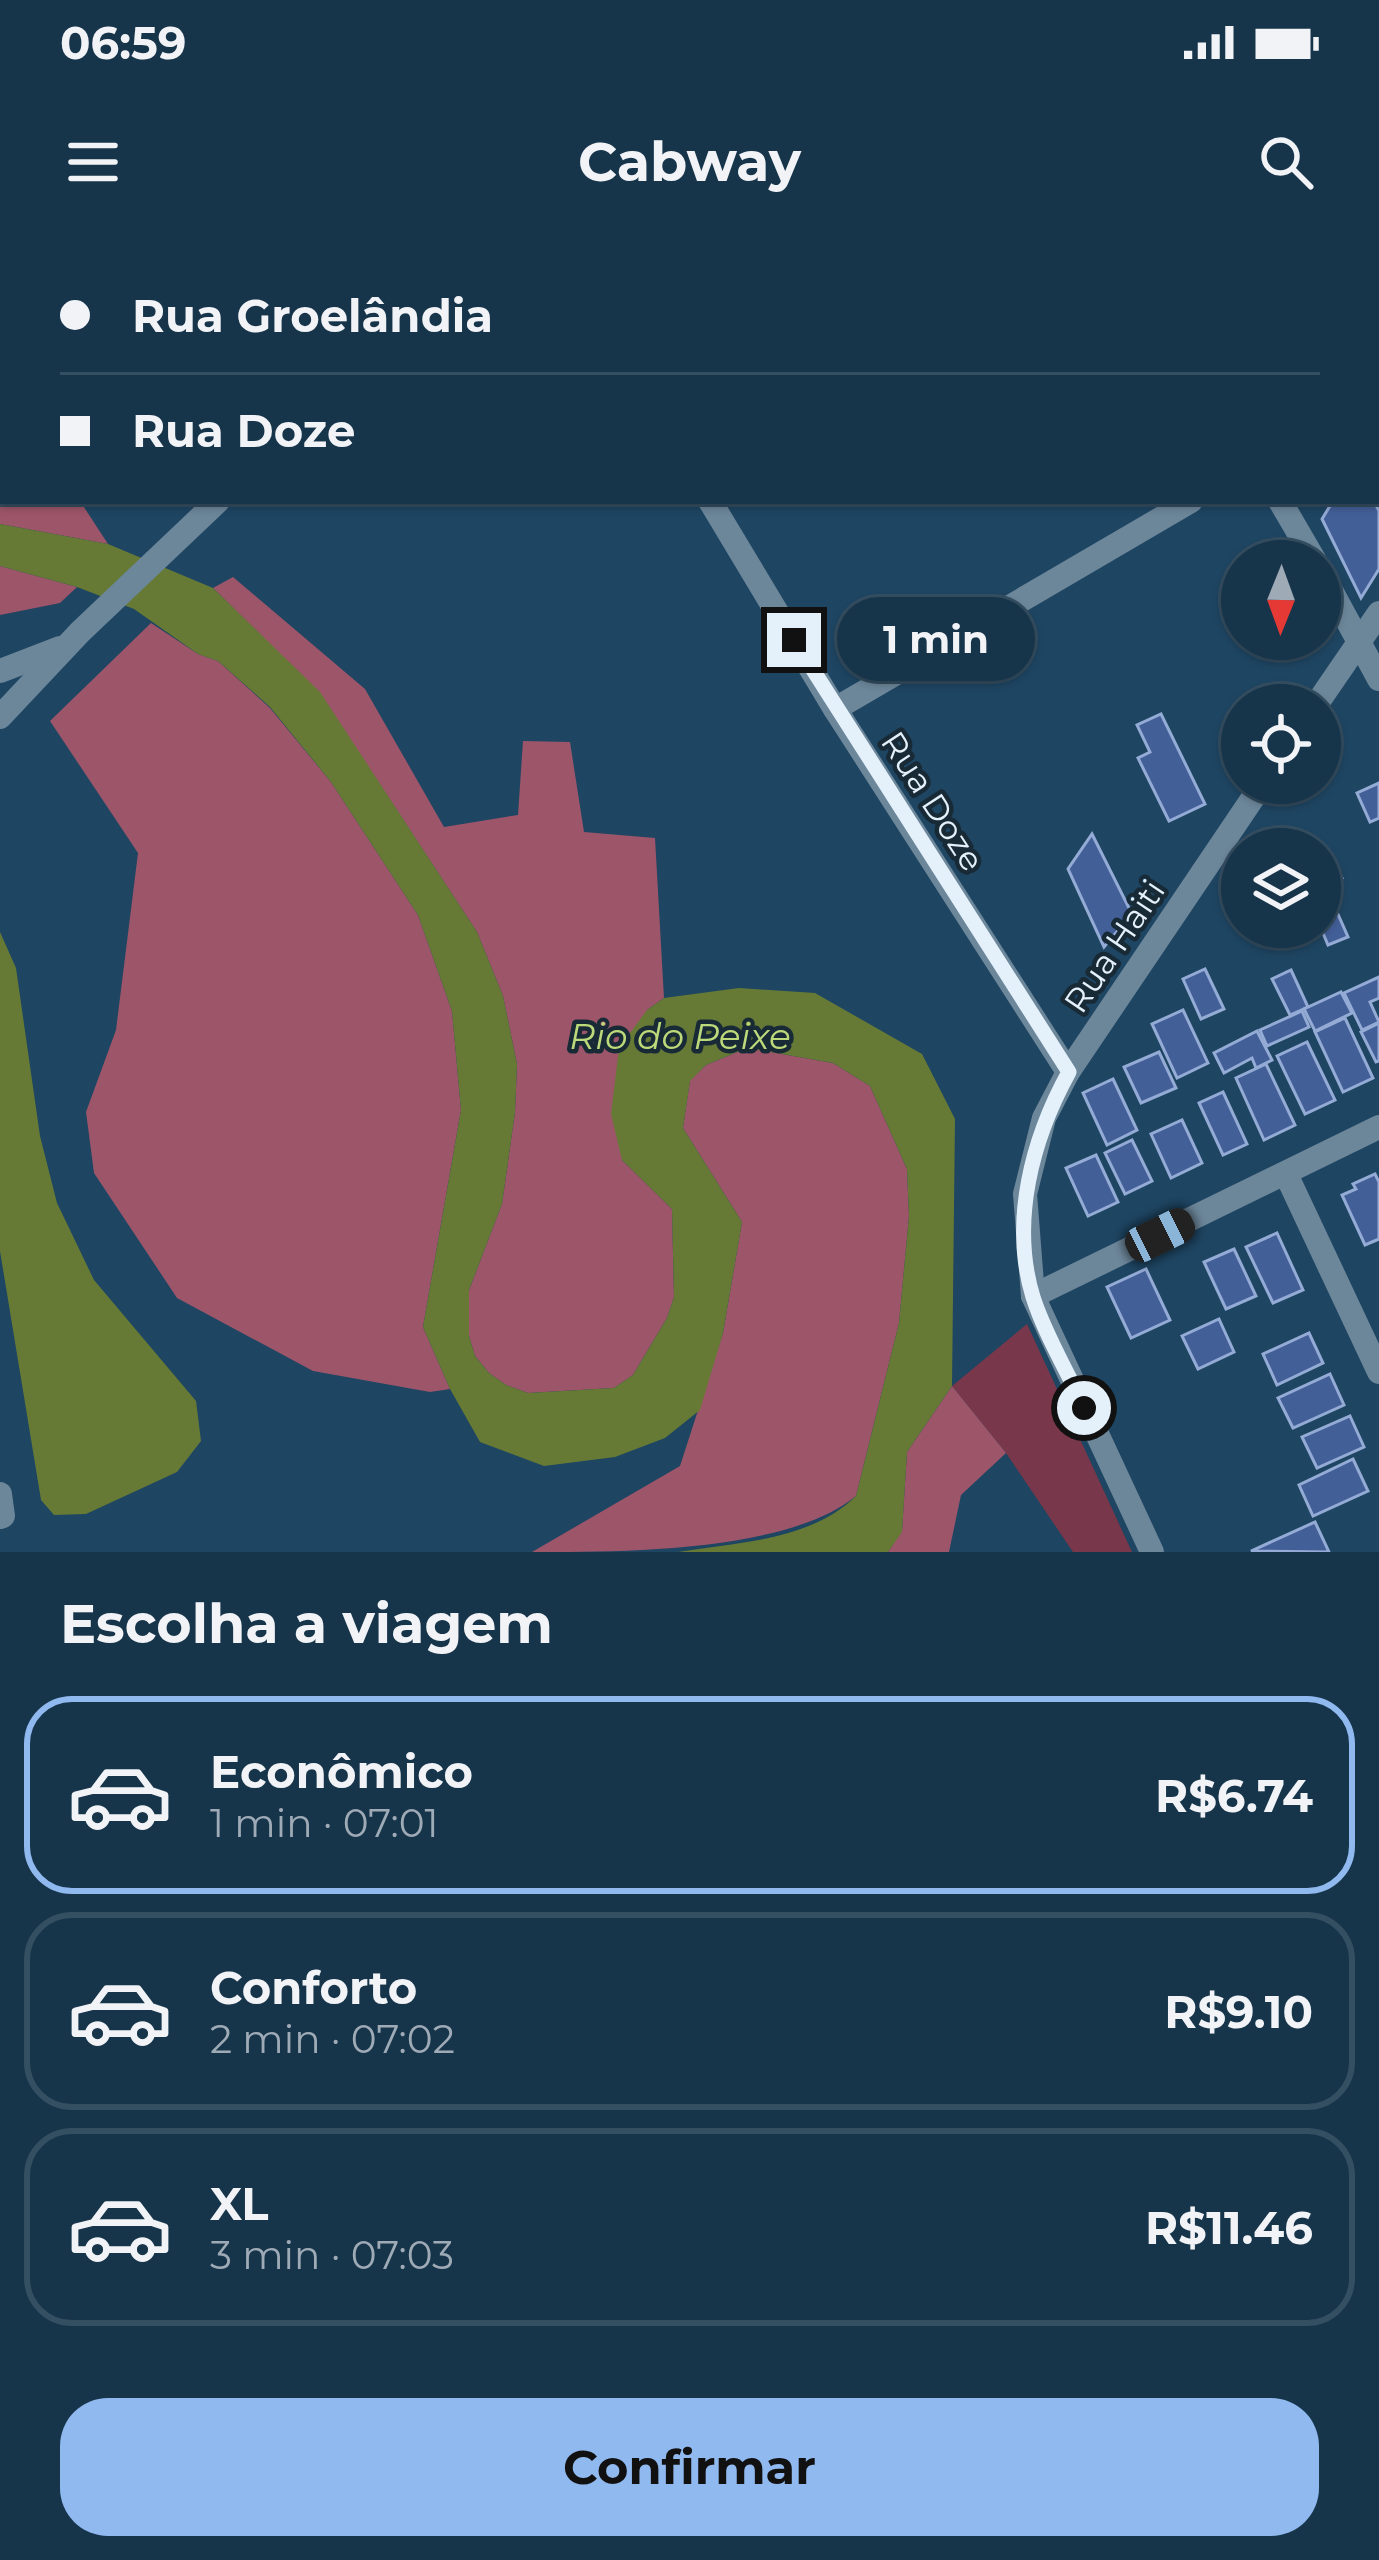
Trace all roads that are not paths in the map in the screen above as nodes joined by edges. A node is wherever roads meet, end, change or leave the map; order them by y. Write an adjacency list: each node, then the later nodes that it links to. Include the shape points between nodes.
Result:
1 (215, 504): 8 (street)
2 (712, 504): 13 (street, Rua Doze)
3 (1187, 504): 13 (street)
4 (1282, 504): 5 (street)
5 (1303, 540)
6 (1341, 606): 9 (street)
7 (1379, 613): 9 (street)
8 (74, 638): 10 (street); 14 (street)
9 (1360, 639): 11 (street); 12 (street)
10 (0, 670)
11 (1379, 679)
12 (1330, 684)
13 (835, 709): 16 (street, Rua Doze)
14 (0, 716)
15 (1249, 804): 16 (street, Rua Haiti)
16 (1069, 1072): 19 (street, Rua Haiti, via 1044,1118 1025,1194)
17 (1379, 1127): 18 (street)
18 (1286, 1174): 19 (street); 20 (street)
19 (1033, 1296): 21 (street, Rua Haiti)
20 (1379, 1372)
21 (1152, 1552)

